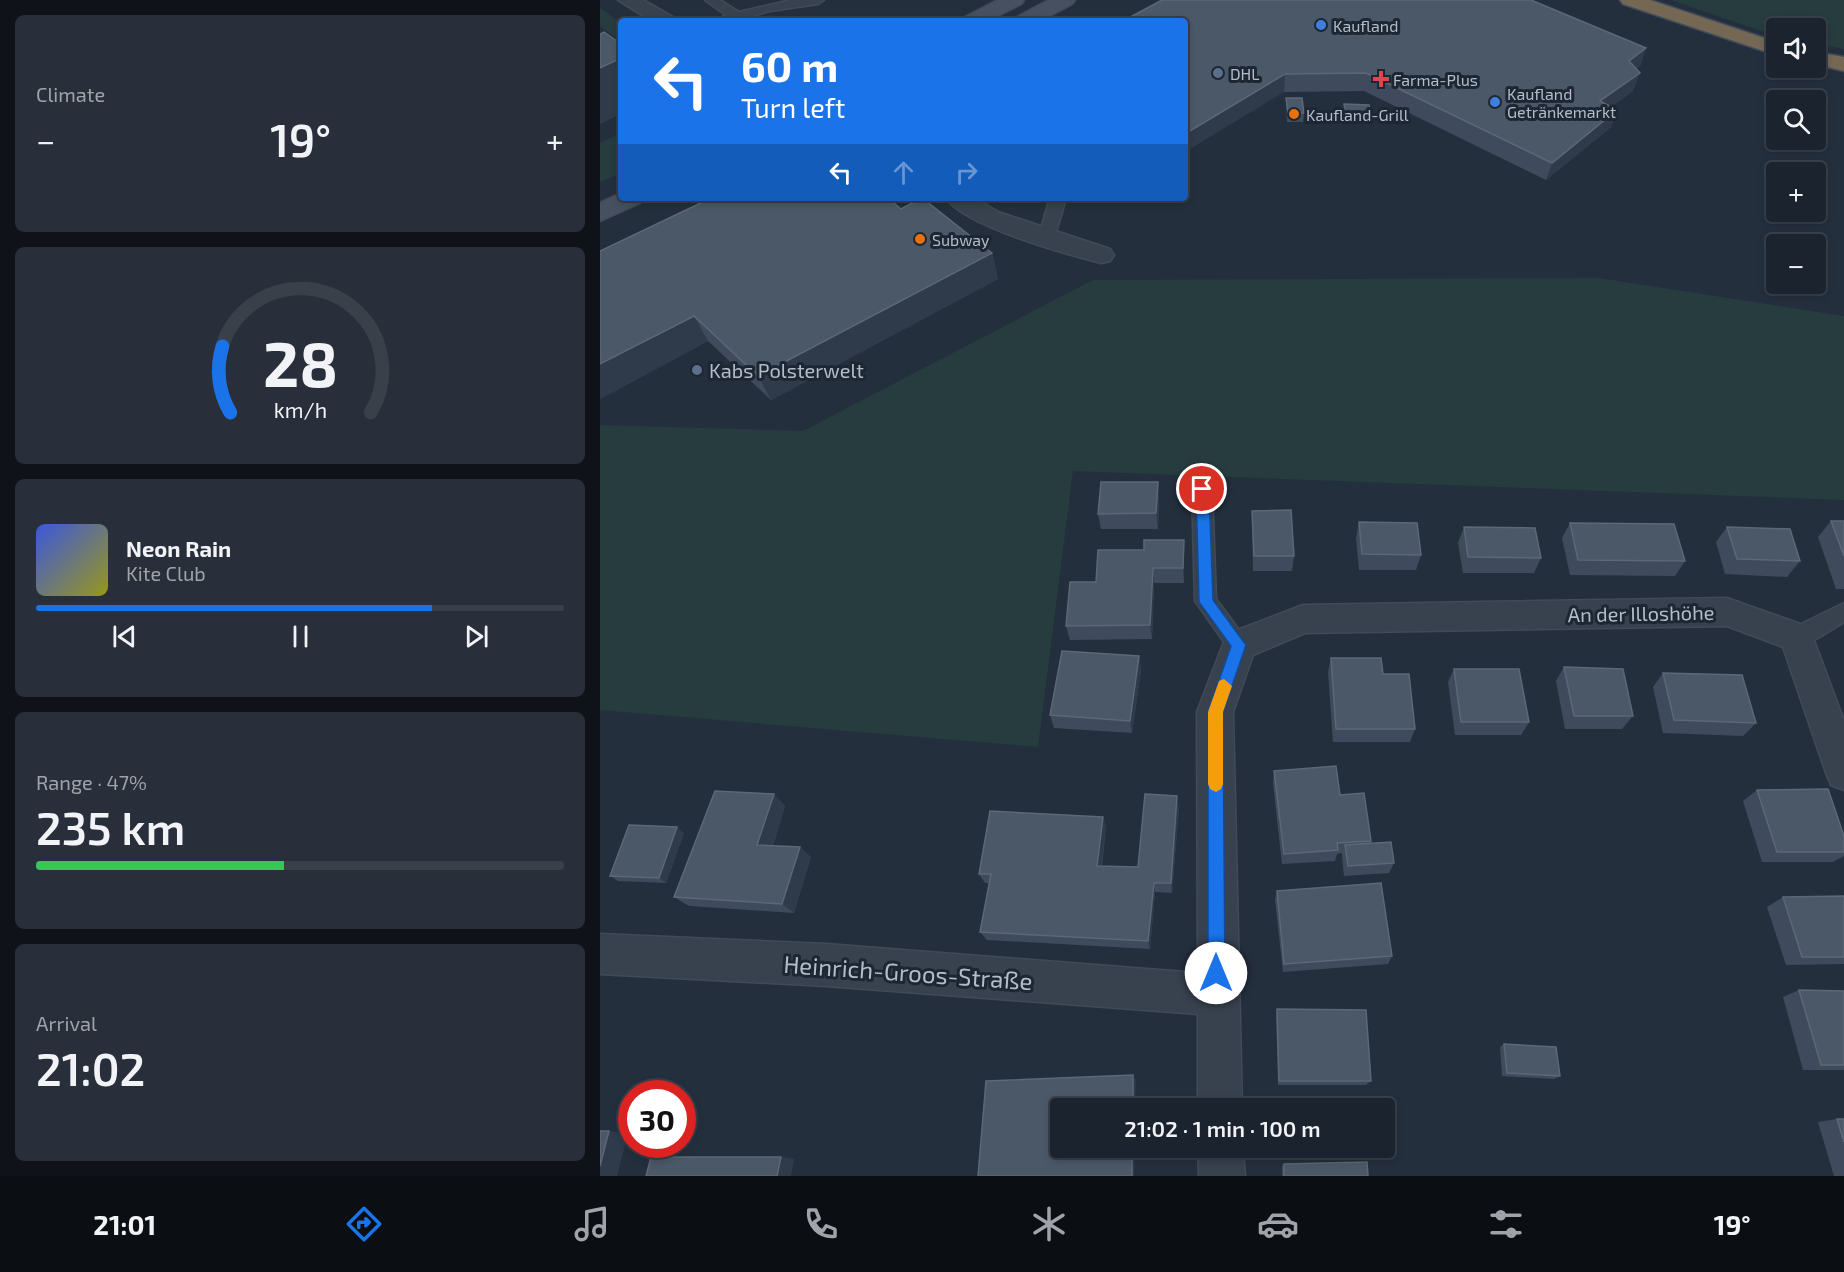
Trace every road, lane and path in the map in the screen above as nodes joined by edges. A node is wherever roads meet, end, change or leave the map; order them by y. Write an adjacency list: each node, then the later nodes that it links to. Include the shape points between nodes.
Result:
1 (628, 0): 8 (street)
2 (711, 0): 7 (lane)
3 (818, 0): 7 (lane)
4 (1014, 0): 10 (main road)
5 (1065, 0): 11 (main road)
6 (1630, 0): 12 (highway)
7 (735, 15): 9 (lane)
8 (661, 18)
9 (728, 18)
10 (978, 18)
11 (1030, 18)
12 (1766, 46)
13 (1826, 60): 14 (highway)
14 (1844, 64)
15 (625, 201): 18 (main road)
16 (963, 201): 19 (street, via 989,218)
17 (1057, 201): 19 (lane)
18 (600, 213)
19 (1046, 239): 20 (street)
20 (1101, 255)
21 (1202, 489): 24 (lane, via 1206,602)
22 (1844, 612): 23 (lane)
23 (1797, 638): 24 (street, An der Illoshöhe, via 1727,612 1303,619); 25 (street)
24 (1239, 645): 27 (street, via 1215,712)
25 (1844, 773)
26 (600, 954): 27 (street, Heinrich-Groos-Straße, via 826,965)
27 (1217, 995): 28 (street)
28 (1220, 1098)
29 (1221, 1158): 30 (street)
30 (1222, 1176)

